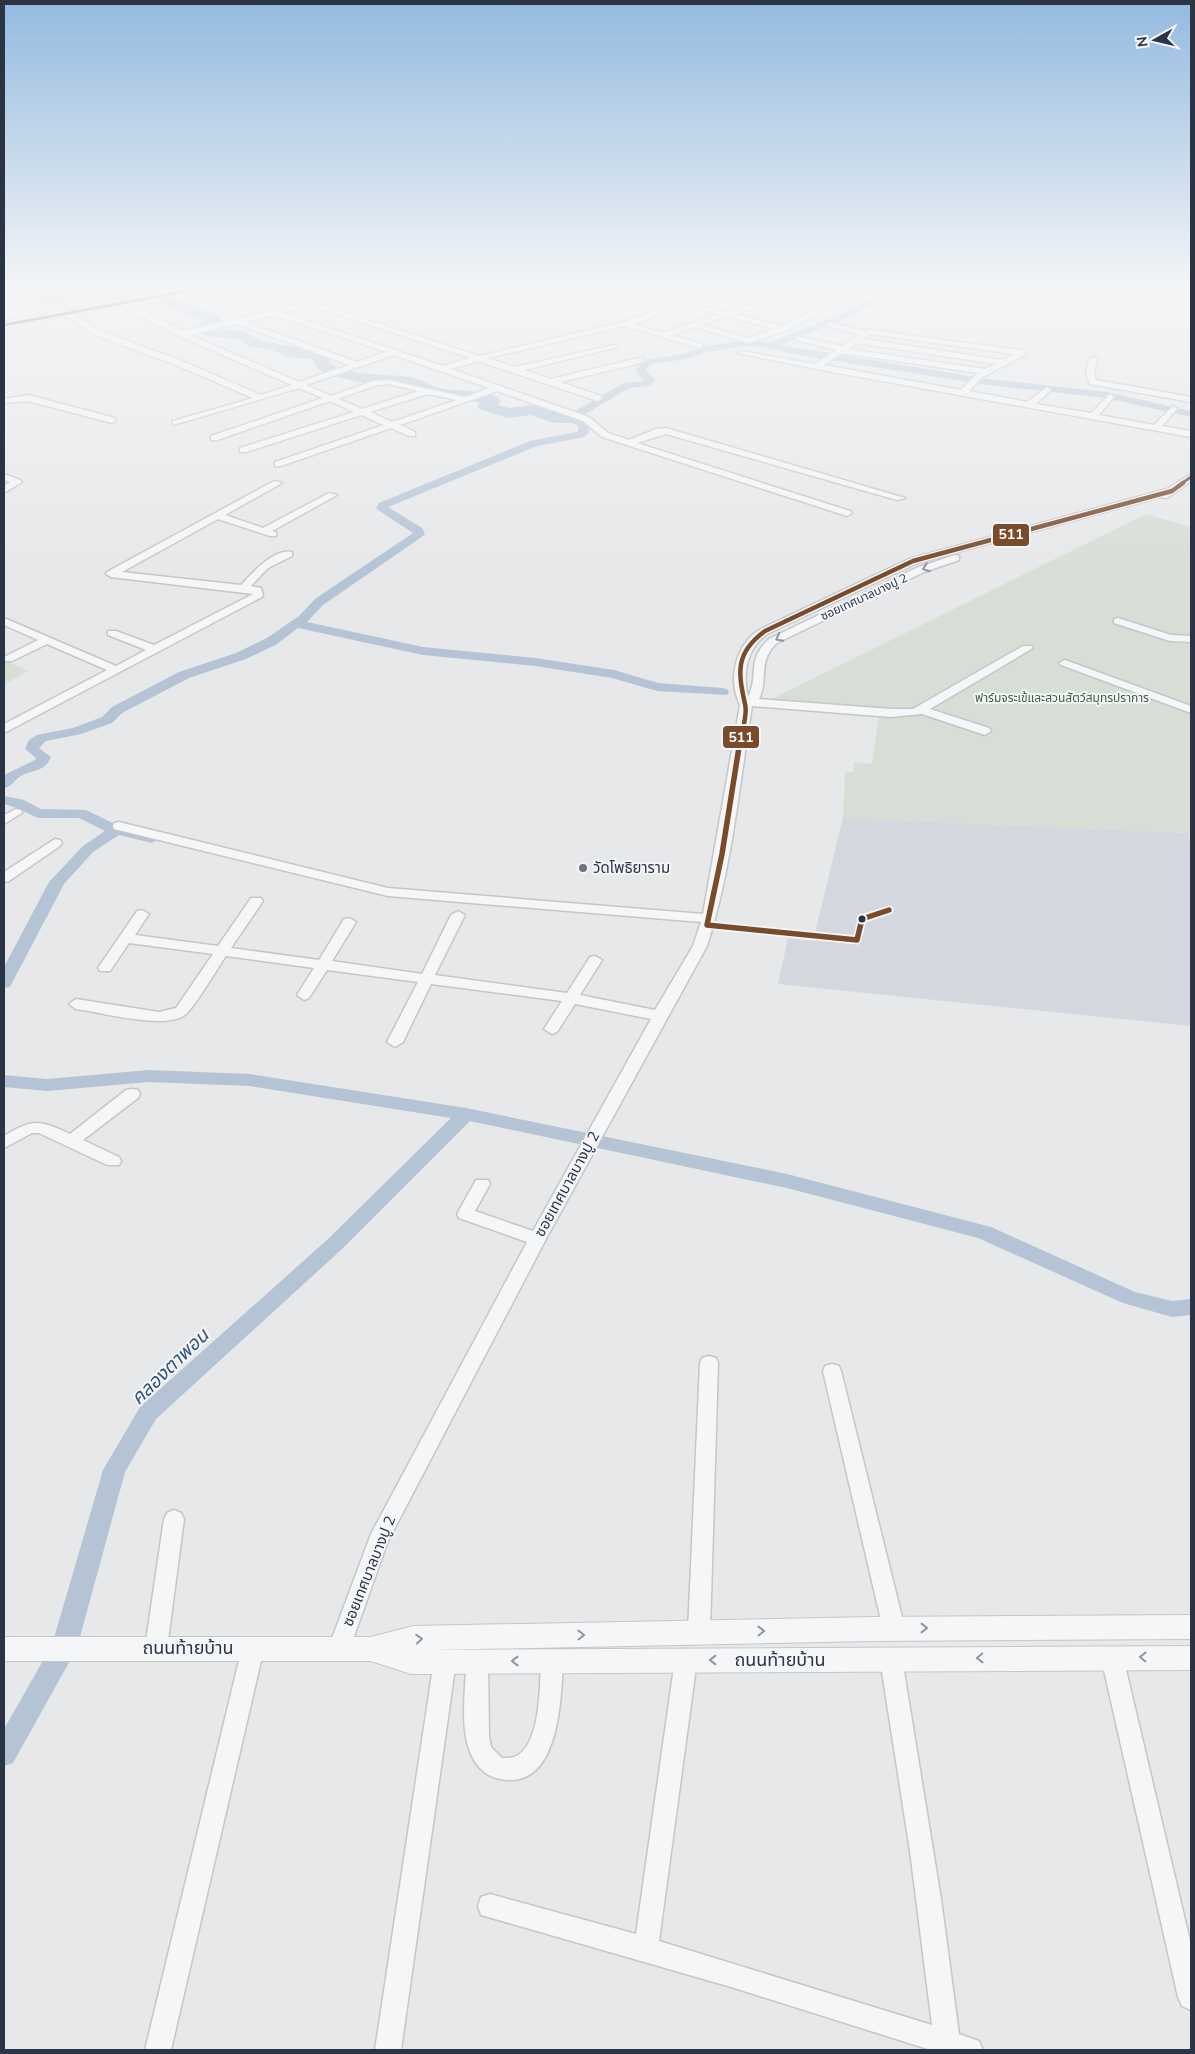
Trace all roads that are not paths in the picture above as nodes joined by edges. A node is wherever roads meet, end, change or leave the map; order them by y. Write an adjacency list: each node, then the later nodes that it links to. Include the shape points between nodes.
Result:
1 (216, 379): 18 (street)
2 (286, 379): 11 (street)
3 (313, 379): 11 (street)
4 (471, 379): 12 (street)
5 (541, 379): 10 (street)
6 (563, 379): 10 (street)
7 (883, 379): 15 (street)
8 (977, 379): 15 (street)
9 (1092, 379): 21 (street, via 1093,382)
10 (550, 382): 19 (street)
11 (298, 384): 16 (street); 18 (street)
12 (497, 388): 20 (street); 34 (street, via 586,419 601,434)
13 (1047, 390): 23 (street)
14 (428, 391): 16 (street, via 381,382); 20 (street); 25 (street)
15 (963, 393): 23 (street)
16 (330, 397): 25 (street); 33 (street)
17 (1110, 397): 26 (street)
18 (261, 398): 28 (street)
19 (598, 398)
20 (466, 400): 29 (street)
21 (1191, 400)
22 (4, 401): 27 (street, via 28,398)
23 (1029, 405): 26 (street)
24 (1173, 410): 30 (street)
25 (360, 412): 29 (street); 35 (street)
26 (1093, 417): 30 (street)
27 (112, 420)
28 (176, 423)
29 (392, 426): 31 (street); 36 (street)
30 (1156, 428): 32 (street)
31 (412, 434)
32 (1191, 434)
33 (214, 438)
34 (628, 443): 43 (street, via 666,431); 44 (street)
35 (243, 450)
36 (278, 464)
37 (4, 477): 40 (street, via 16,482)
38 (1191, 477): 41 (street, ซอยเทศบาลบางปู 2)
39 (276, 483): 45 (street)
40 (4, 490)
41 (1172, 491): 60 (street, ซอยเทศบาลบางปู 2, one-way to 60, via 1152,504 1124,514 927,568 773,641 765,646 758,658 756,695); 60 (street, ซอยเทศบาลบางปู 2, via 921,558 765,631 752,640 745,654 742,699)
42 (332, 495): 46 (street)
43 (900, 498)
44 (847, 513)
45 (218, 516): 46 (street); 49 (street, via 111,574)
46 (264, 531): 47 (street)
47 (275, 534)
48 (288, 554): 49 (street, via 264,566)
49 (244, 588): 56 (street, via 257,590 258,595)
50 (4, 621): 54 (street)
51 (1118, 622): 53 (street, via 1170,638)
52 (112, 633): 56 (street)
53 (1191, 639)
54 (46, 640): 57 (street); 59 (street)
55 (1027, 648): 61 (street)
56 (156, 650): 59 (street)
57 (8, 659)
58 (1065, 663): 62 (street)
59 (116, 670): 63 (street)
60 (750, 703): 61 (street, via 891,713); 73 (street, ซอยเทศบาลบางปู 2)
61 (922, 710): 64 (street)
62 (1191, 710)
63 (4, 729)
64 (986, 731)
65 (16, 813): 66 (street)
66 (4, 820)
67 (119, 826): 73 (street, via 388,892)
68 (55, 843): 69 (street)
69 (4, 878)
70 (256, 901): 76 (street)
71 (142, 914): 75 (street)
72 (458, 915): 80 (street)
73 (709, 919): 84 (street, ซอยเทศบาลบางปู 2, via 694,958)
74 (349, 922): 78 (street)
75 (126, 938): 76 (street); 79 (street)
76 (221, 951): 78 (street); 83 (street, via 182,1011 170,1016)
77 (596, 960): 82 (street)
78 (323, 966): 80 (street); 81 (street)
79 (105, 968)
80 (425, 980): 82 (street); 86 (street)
81 (304, 996)
82 (570, 998): 84 (street); 85 (street)
83 (76, 1004)
84 (660, 1016): 92 (street, ซอยเทศบาลบางปู 2)
85 (552, 1029)
86 (395, 1042)
87 (132, 1094): 88 (street)
88 (72, 1141): 89 (street, via 36,1126); 90 (street)
89 (4, 1143)
90 (113, 1161)
91 (482, 1184): 92 (street, via 465,1214)
92 (537, 1239): 102 (street, ซอยเทศบาลบางปู 2, via 378,1540)
93 (709, 1363): 98 (street)
94 (832, 1370): 97 (street)
95 (174, 1519): 99 (street)
96 (1191, 1627): 97 (street, ถนนท้ายบ้าน, one-way to 96)
97 (894, 1629): 98 (street, ถนนท้ายบ้าน, one-way to 97)
98 (699, 1632): 103 (street, ถนนท้ายบ้าน, one-way to 98, via 413,1638)
99 (156, 1648): 100 (street, ถนนท้ายบ้าน); 101 (street, ถนนท้ายบ้าน)
100 (253, 1648): 102 (street, ถนนท้ายบ้าน); 116 (street)
101 (14, 1649)
102 (339, 1649): 103 (street, ถนนท้ายบ้าน)
103 (371, 1649): 109 (street, ถนนท้ายบ้าน, via 411,1662)
104 (1112, 1657): 105 (street, ถนนท้ายบ้าน, one-way to 104); 106 (street, ถนนท้ายบ้าน, one-way to 106); 113 (street)
105 (1191, 1658)
106 (891, 1659): 107 (street, ถนนท้ายบ้าน, one-way to 107); 115 (street, via 938,1955)
107 (686, 1660): 108 (street, ถนนท้ายบ้าน); 112 (street)
108 (552, 1661): 110 (street, ถนนท้ายบ้าน, one-way to 110); 110 (street, via 546,1732 536,1754 522,1766 501,1769 489,1764 479,1747)
109 (445, 1662): 110 (street, ถนนท้ายบ้าน); 117 (street)
110 (477, 1662)
111 (490, 1906): 112 (street)
112 (646, 1948): 115 (street)
113 (1187, 1966): 114 (street)
114 (1191, 1997)
115 (958, 2046)
116 (158, 2050)
117 (388, 2050)

